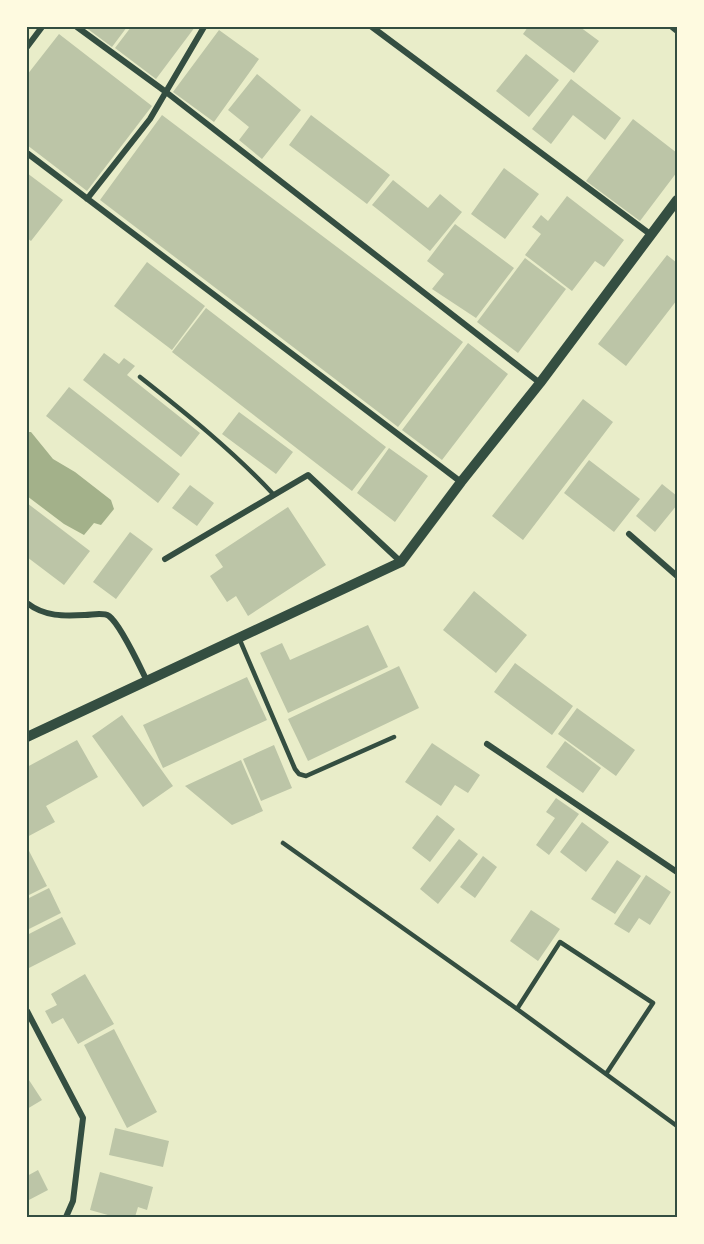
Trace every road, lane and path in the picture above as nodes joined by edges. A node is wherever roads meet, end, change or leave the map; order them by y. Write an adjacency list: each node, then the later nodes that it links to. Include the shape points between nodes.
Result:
1 (42, 27): 7 (street)
2 (77, 27): 8 (street)
3 (204, 27): 8 (street)
4 (372, 27): 12 (street)
5 (672, 27): 6 (street)
6 (677, 31)
7 (27, 47)
8 (166, 92): 10 (street, via 145,126); 14 (street)
9 (27, 153): 10 (street)
10 (87, 199): 15 (street)
11 (677, 200): 12 (street)
12 (650, 234): 14 (street)
13 (140, 377): 16 (lane, via 189,416)
14 (540, 383): 15 (street)
15 (461, 482): 19 (street)
16 (274, 495): 18 (street); 19 (street, via 308,475)
17 (629, 534): 20 (street)
18 (165, 559)
19 (401, 562): 22 (street)
20 (677, 576)
21 (27, 603): 23 (street, via 56,616 109,616)
22 (239, 638): 23 (street); 25 (lane, via 299,774 306,776)
23 (147, 681): 24 (street)
24 (27, 737)
25 (394, 737)
26 (487, 744): 28 (street)
27 (283, 843): 29 (lane)
28 (677, 872)
29 (517, 1009): 31 (lane); 31 (lane, via 560,942 653,1003)
30 (27, 1011): 33 (street, via 83,1118 72,1201)
31 (606, 1074): 32 (lane)
32 (677, 1126)
33 (66, 1217)

